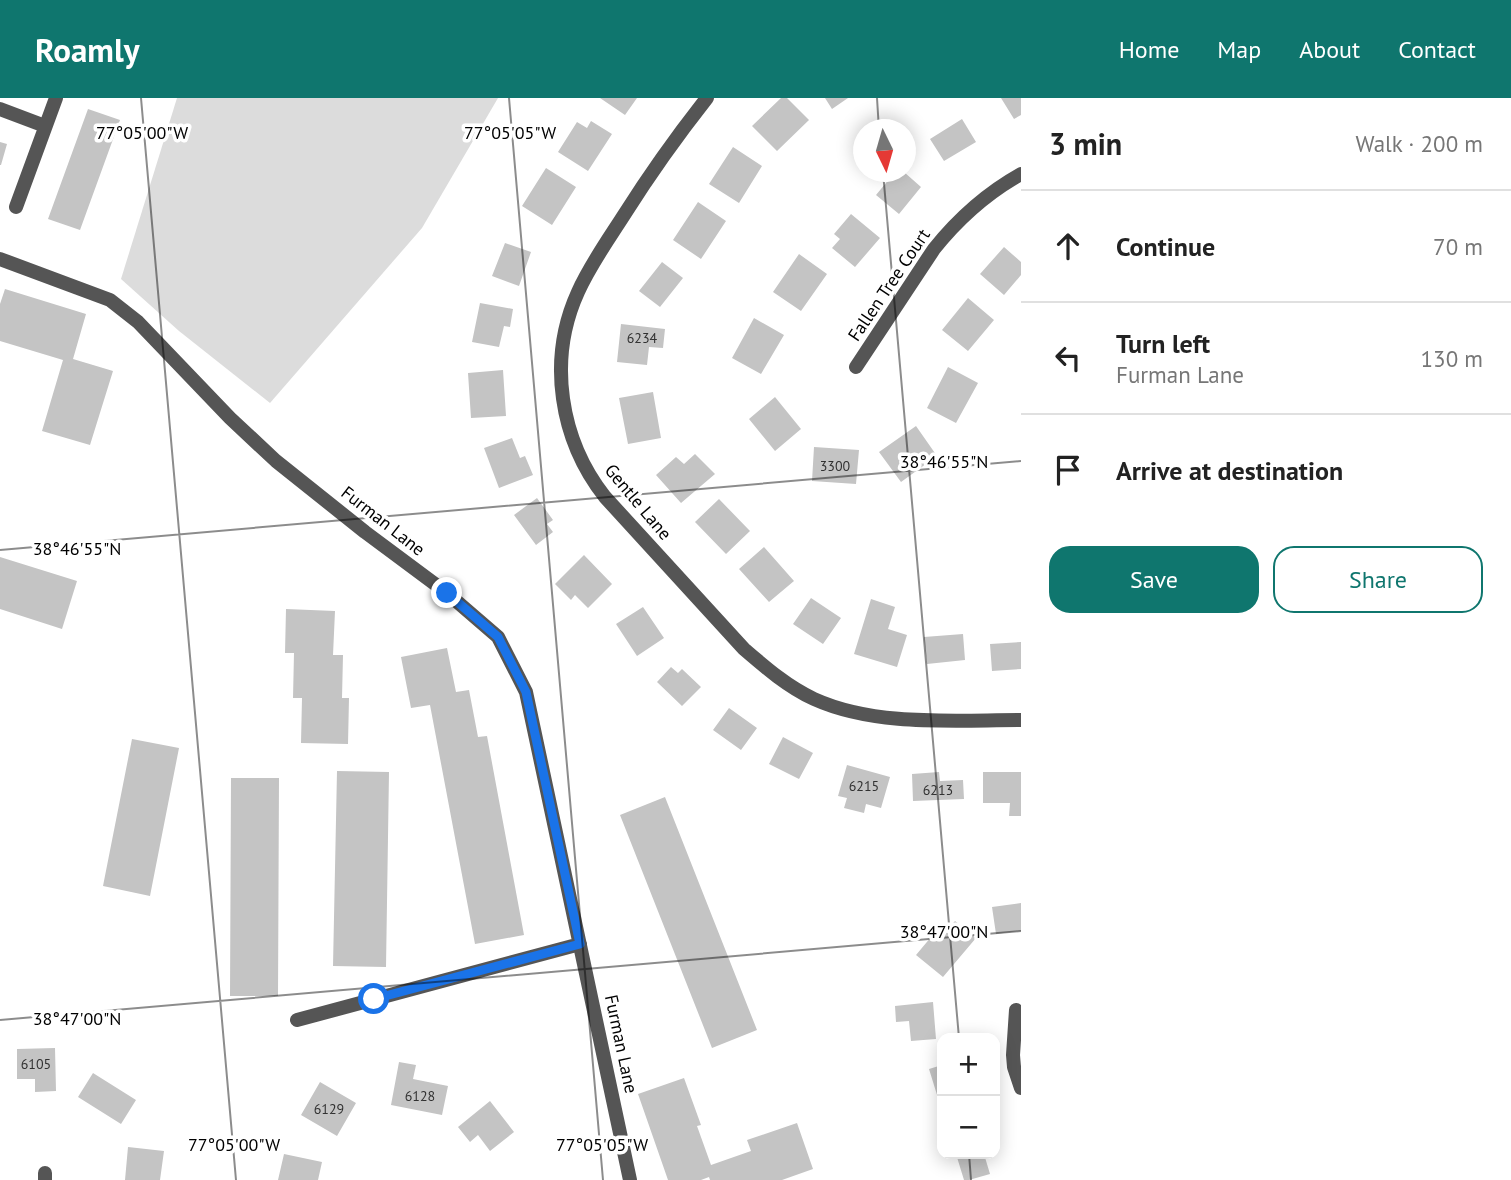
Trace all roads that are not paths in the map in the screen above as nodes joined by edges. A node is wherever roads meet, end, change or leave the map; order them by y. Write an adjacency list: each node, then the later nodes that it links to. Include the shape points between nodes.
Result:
1 (56, 98): 4 (street)
2 (707, 98): 9 (street, Gentle Lane, via 661,158 600,253 570,310 561,362 562,401 572,440 587,471 605,497 744,649 789,685 840,709 871,716)
3 (0, 109): 4 (street)
4 (45, 126): 6 (street)
5 (1021, 174): 8 (street, Fallen Tree Court, via 971,209 947,233)
6 (16, 207)
7 (0, 259): 10 (street, Furman Lane, via 110,300 138,322 276,461 498,637 526,692)
8 (856, 367)
9 (1021, 720)
10 (580, 944): 12 (street); 14 (street, Furman Lane)
11 (1016, 1010): 13 (street, via 1013,1055)
12 (297, 1020)
13 (1021, 1088)
14 (630, 1180)

